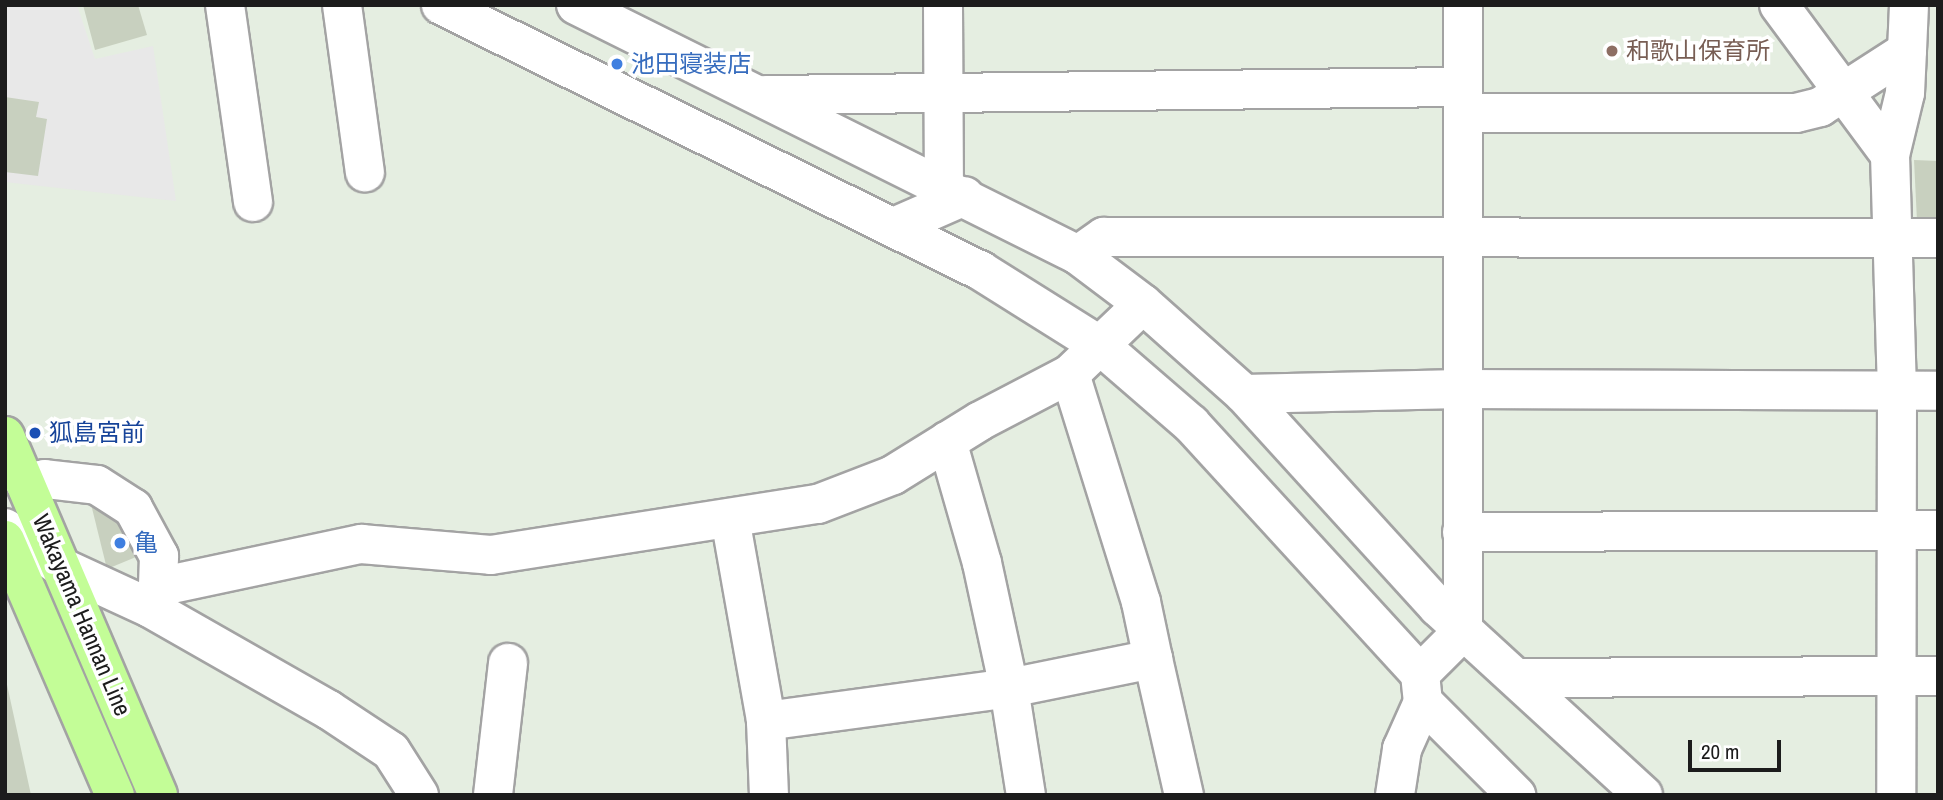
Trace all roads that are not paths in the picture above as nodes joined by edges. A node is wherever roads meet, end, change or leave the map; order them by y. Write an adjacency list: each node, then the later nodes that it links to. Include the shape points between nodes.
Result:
1 (225, 5): 18 (street)
2 (342, 5): 16 (street)
3 (440, 5): 19 (street)
4 (576, 5): 13 (street)
5 (943, 5): 10 (street)
6 (1464, 5): 14 (street)
7 (1779, 5): 11 (street)
8 (1909, 5): 9 (street)
9 (1907, 51): 11 (street); 12 (street)
10 (943, 91): 13 (street); 14 (street); 17 (street)
11 (1844, 93): 14 (street, via 1820,107 1796,113); 15 (street)
12 (1922, 93): 15 (street)
13 (764, 95): 17 (street)
14 (1463, 100): 20 (street)
15 (1891, 155): 21 (street)
16 (365, 172)
17 (954, 190): 19 (street); 23 (street)
18 (253, 202)
19 (894, 227): 25 (street, via 981,271)
20 (1461, 238): 21 (street); 23 (street, via 1104,237); 27 (street)
21 (1895, 238): 22 (street); 28 (street)
22 (1938, 238)
23 (1078, 255): 24 (street)
24 (1143, 304): 25 (street); 30 (street)
25 (1102, 347): 26 (street); 49 (street, via 1191,424)
26 (1070, 374): 32 (street); 43 (street, via 1141,602)
27 (1460, 388): 28 (street); 30 (street); 38 (street)
28 (1898, 391): 29 (street); 36 (street)
29 (1938, 391)
30 (1244, 394): 42 (street)
31 (5, 436): 33 (main road, Wakayama Hannan Line)
32 (947, 441): 34 (street, via 893,474 818,504); 48 (street, via 982,562)
33 (25, 483): 40 (main road, Wakayama Hannan Line); 41 (street, via 45,479 97,485 133,508 159,556)
34 (730, 519): 41 (street, via 491,555 361,544); 50 (street)
35 (5, 528): 40 (street)
36 (1898, 530): 37 (street); 38 (street); 45 (street)
37 (1938, 530)
38 (1462, 532): 42 (street)
39 (5, 540): 51 (main road, Wakayama Hannan Line)
40 (61, 567): 41 (street); 52 (main road, Wakayama Hannan Line)
41 (154, 598): 53 (street, via 391,751)
42 (1463, 631): 47 (street); 49 (street)
43 (1153, 659): 48 (street); 57 (street)
44 (508, 663): 54 (street)
45 (1898, 676): 46 (street); 47 (street); 61 (street)
46 (1938, 676)
47 (1517, 678): 60 (street)
48 (1009, 688): 50 (street); 56 (street)
49 (1421, 688): 58 (street, via 1402,749); 59 (street)
50 (766, 721): 55 (street)
51 (115, 795)
52 (158, 795)
53 (419, 795)
54 (493, 795)
55 (769, 795)
56 (1026, 795)
57 (1184, 795)
58 (1395, 795)
59 (1516, 795)
60 (1643, 795)
61 (1895, 795)

